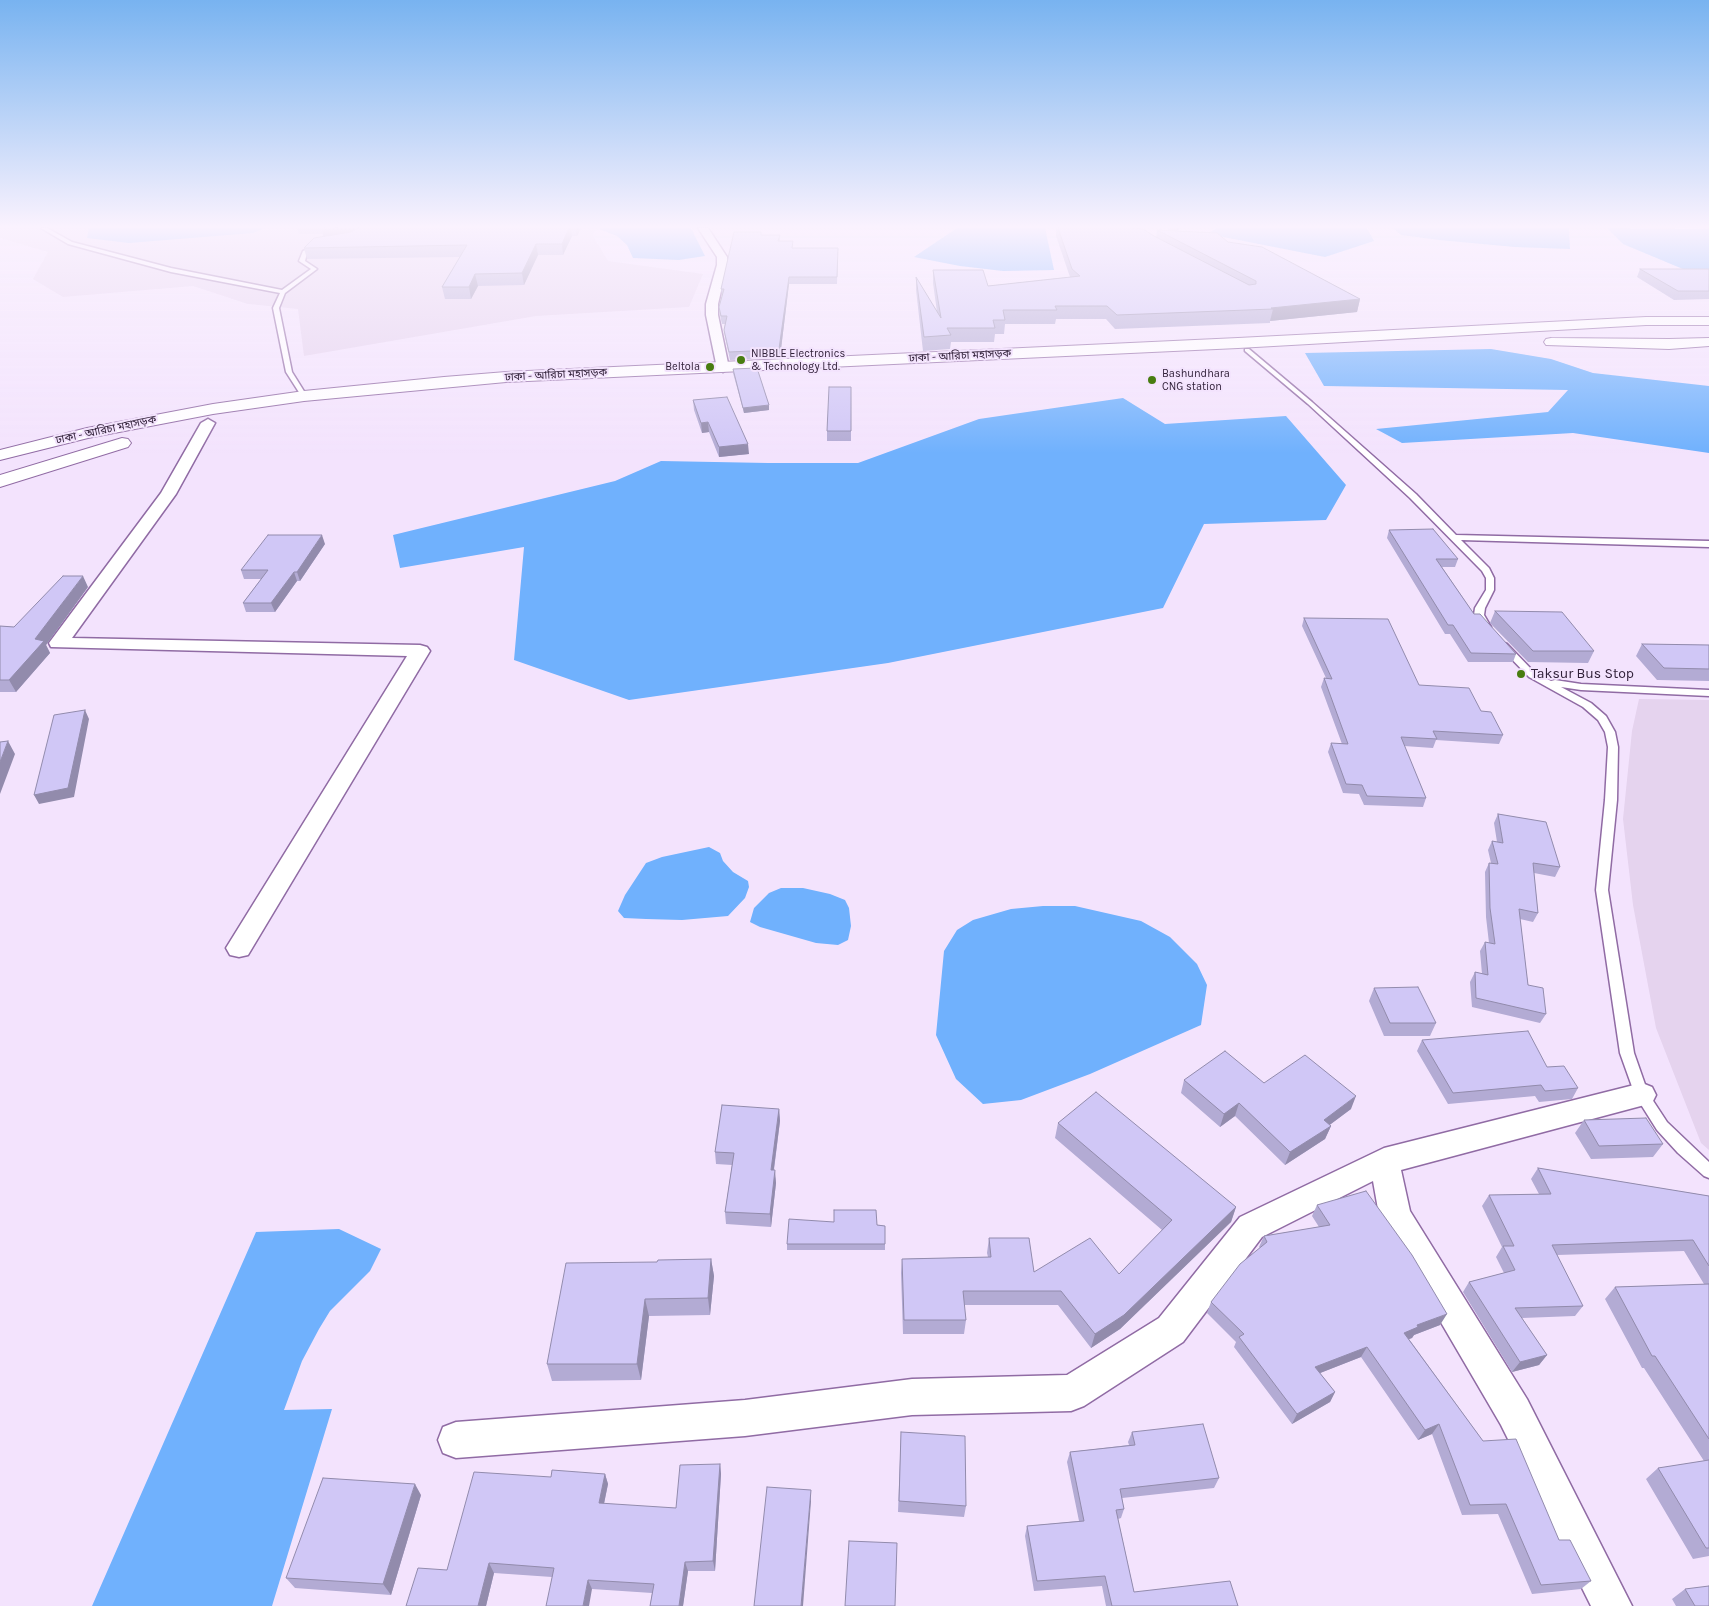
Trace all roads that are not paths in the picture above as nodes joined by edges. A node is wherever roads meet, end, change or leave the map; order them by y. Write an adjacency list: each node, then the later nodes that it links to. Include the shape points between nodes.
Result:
1 (278, 303): 10 (lane, via 276,308 289,372)
2 (712, 303): 9 (street)
3 (1709, 321): 4 (highway, ঢাকা - আরিচা মহাসড়ক)
4 (1584, 324): 7 (highway, via 1617,326 1629,333); 9 (highway, ঢাকা - আরিচা মহাসড়ক)
5 (1709, 326): 6 (highway, via 1690,331)
6 (1709, 340): 7 (highway, via 1669,344)
7 (1556, 342): 8 (highway, via 1460,340)
8 (1247, 350): 11 (highway, via 437,393); 16 (lane)
9 (723, 368): 10 (highway, ঢাকা - আরিচা মহাসড়ক, via 506,377)
10 (304, 396): 11 (highway, ঢাকা - আরিচা মহাসড়ক)
11 (203, 419): 12 (highway, ঢাকা - আরিচা মহাসড়ক, via 97,420); 13 (highway, ঢাকা - আরিচা মহাসড়ক, via 87,433); 14 (highway); 15 (highway); 20 (street, via 168,494 58,643 420,651)
12 (0, 442)
13 (0, 455)
14 (0, 463)
15 (0, 481)
16 (1456, 537): 17 (lane); 18 (lane, via 1490,578 1490,590 1479,615 1524,668)
17 (1709, 544)
18 (1543, 681): 19 (lane, via 1581,687); 21 (lane, via 1587,705 1602,718 1610,732 1613,747 1612,800 1602,890 1628,1053)
19 (1709, 693)
20 (239, 948)
21 (1642, 1095): 22 (street); 23 (lane, via 1668,1131)
22 (1384, 1161): 24 (street, via 1251,1227 1172,1330 1071,1393 912,1397 745,1418); 25 (street, via 1395,1215 1514,1412)
23 (1709, 1171)
24 (456, 1440)
25 (1612, 1606)

